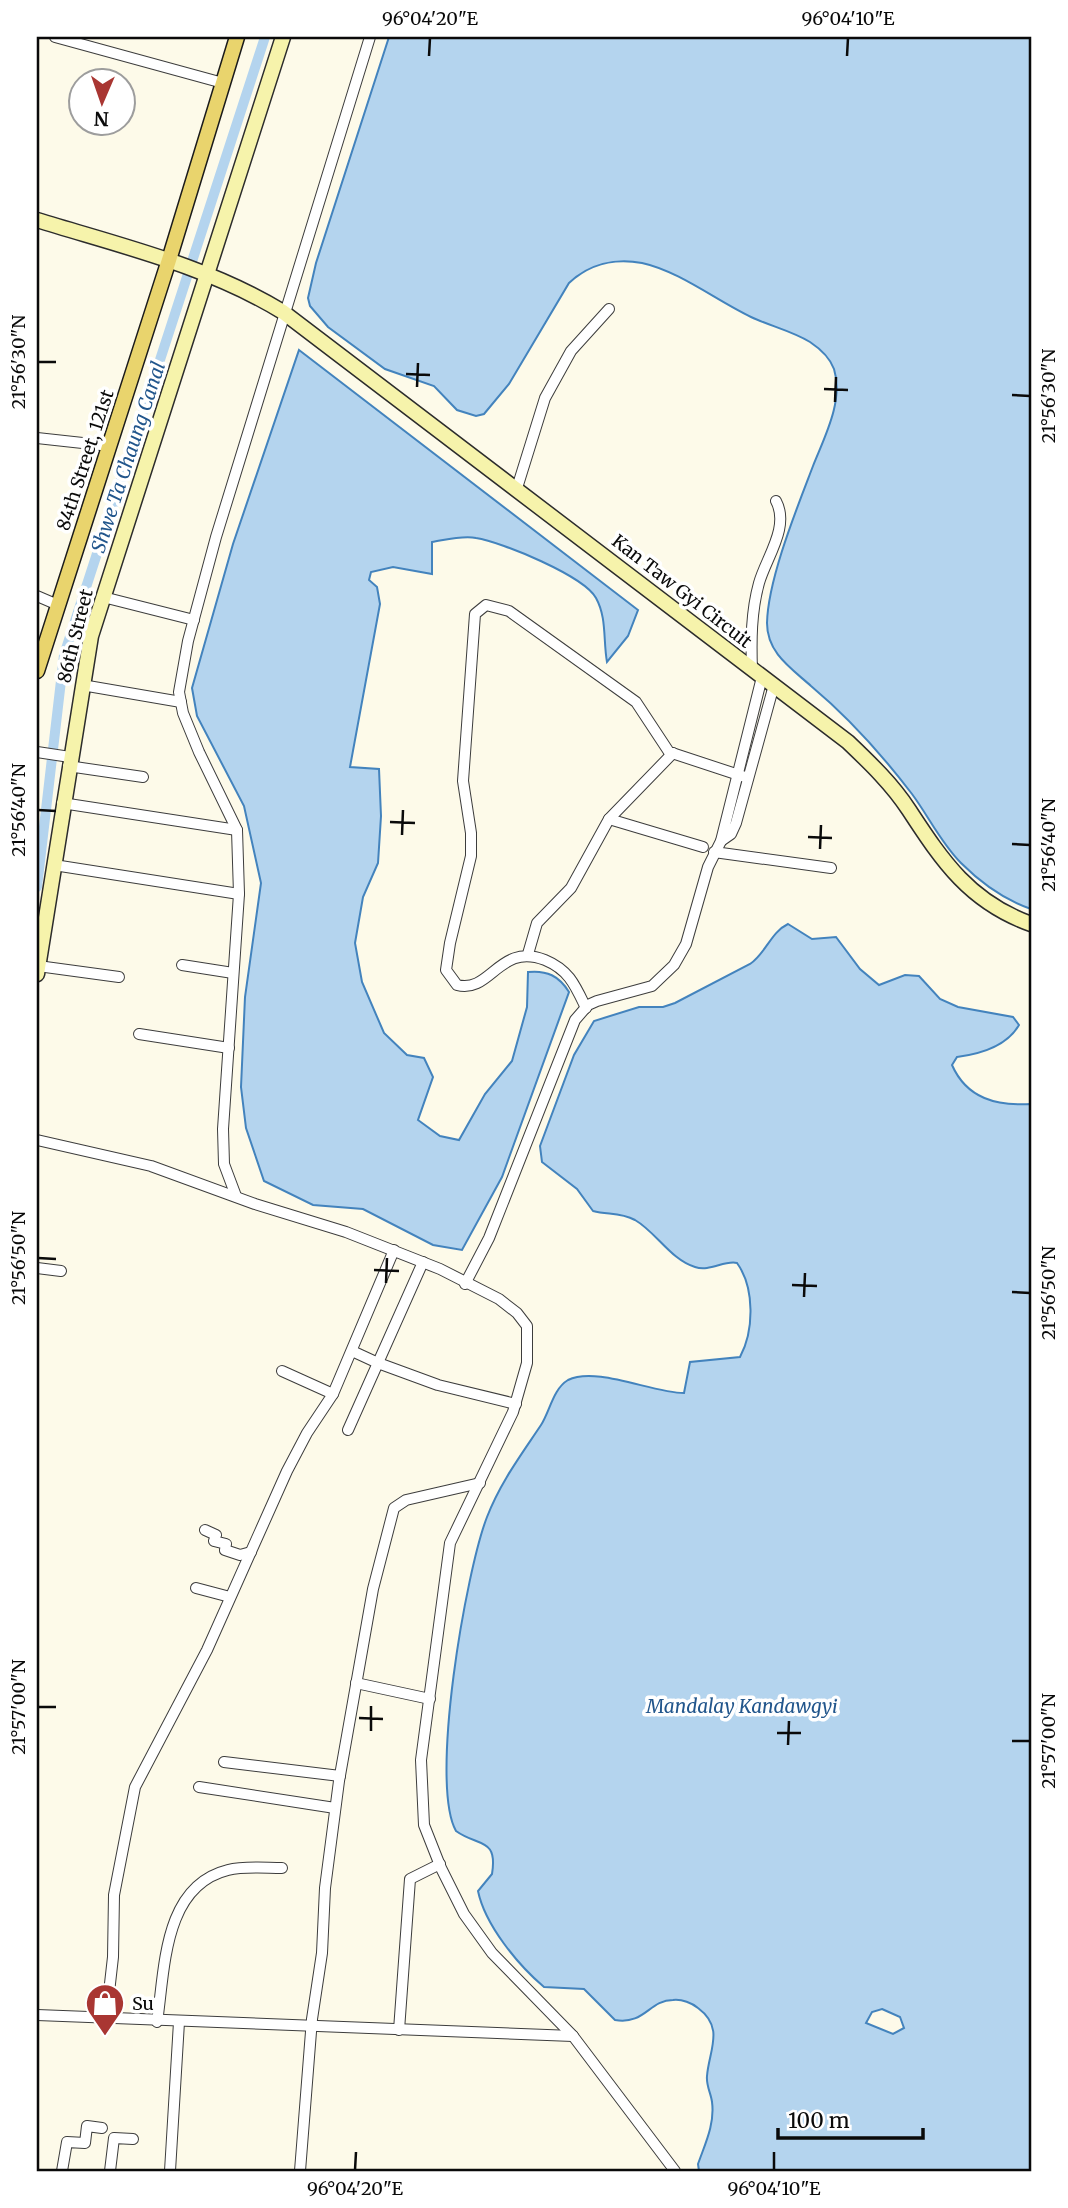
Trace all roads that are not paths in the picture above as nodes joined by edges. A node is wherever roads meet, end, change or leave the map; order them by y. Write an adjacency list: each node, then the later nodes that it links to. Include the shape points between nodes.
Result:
1 (55, 37): 5 (street)
2 (237, 37): 5 (main road, 84th Street, 121st)
3 (282, 37): 8 (street, 86th Street)
4 (370, 37): 10 (street)
5 (223, 83): 7 (main road, 84th Street, 121st)
6 (37, 220): 7 (street, Kan Taw Gyi Circuit)
7 (171, 261): 8 (street, Kan Taw Gyi Circuit); 12 (main road, 84th Street, 121st)
8 (205, 273): 10 (street, Kan Taw Gyi Circuit, via 251,292); 16 (street, 86th Street)
9 (609, 309): 13 (street, via 571,351 545,398)
10 (283, 312): 13 (street, Kan Taw Gyi Circuit); 18 (street)
11 (37, 438): 12 (street)
12 (110, 446): 17 (main road, 84th Street, 121st)
13 (517, 488): 20 (street, Kan Taw Gyi Circuit)
14 (776, 501): 20 (street, via 779,535 759,583 751,628)
15 (37, 596): 17 (street)
16 (103, 597): 18 (street); 21 (street, 86th Street)
17 (58, 605): 19 (main road, 84th Street, 121st)
18 (194, 620): 22 (street, via 179,692)
19 (37, 671)
20 (762, 677): 26 (street); 28 (street); 38 (street, Kan Taw Gyi Circuit, via 874,767 959,880 992,905)
21 (82, 685): 22 (street); 25 (street, 86th Street)
22 (181, 702): 31 (street, via 199,752)
23 (37, 752): 25 (street)
24 (673, 753): 26 (street); 30 (street); 39 (street, via 664,748 636,702 522,620 492,605 475,614 463,781 471,856 446,970 457,985 468,985)
25 (62, 758): 27 (street); 29 (street, 86th Street)
26 (736, 774): 28 (street); 32 (street)
27 (143, 777)
28 (748, 778): 32 (street, via 736,823)
29 (62, 803): 31 (street); 35 (street, 86th Street)
30 (609, 819): 33 (street); 39 (street, via 571,888 537,923)
31 (237, 830): 37 (street)
32 (721, 841): 34 (street)
33 (703, 847)
34 (714, 852): 36 (street); 44 (street, via 687,944 667,974 643,990)
35 (54, 865): 37 (street); 41 (street, 86th Street)
36 (831, 868)
37 (239, 894): 42 (street)
38 (1031, 924)
39 (528, 954): 44 (street, via 568,974)
40 (182, 965): 42 (street)
41 (37, 970): 43 (street)
42 (233, 973): 46 (street)
43 (119, 977)
44 (586, 1007): 53 (street, via 569,1030 489,1238)
45 (139, 1034): 46 (street)
46 (229, 1048): 48 (street, via 224,1164)
47 (37, 1140): 48 (street, via 151,1166)
48 (236, 1196): 49 (street)
49 (394, 1250): 50 (street); 54 (street)
50 (423, 1262): 53 (street); 55 (street)
51 (37, 1268): 52 (street)
52 (61, 1271)
53 (465, 1284): 58 (street, via 499,1299 527,1326 527,1363)
54 (352, 1351): 55 (street); 57 (street)
55 (377, 1363): 58 (street, via 438,1385); 59 (street)
56 (282, 1371): 57 (street)
57 (333, 1394): 62 (street, via 287,1471)
58 (516, 1404): 60 (street)
59 (348, 1430)
60 (480, 1483): 65 (street, via 406,1500 394,1508); 66 (street, via 450,1543)
61 (205, 1531): 62 (street, via 216,1535 214,1541 226,1544 225,1550)
62 (251, 1552): 64 (street)
63 (196, 1587): 64 (street)
64 (230, 1597): 74 (street, via 135,1787 114,1895)
65 (356, 1683): 66 (street); 68 (street)
66 (430, 1699): 71 (street, via 421,1760 424,1825)
67 (225, 1762): 68 (street)
68 (340, 1776): 70 (street)
69 (199, 1787): 70 (street)
70 (335, 1808): 77 (street)
71 (440, 1864): 78 (street, via 410,1879); 79 (street, via 464,1914 492,1953)
72 (282, 1868): 75 (street, via 222,1872 198,1885 173,1921)
73 (37, 2015): 74 (street)
74 (106, 2019): 75 (street)
75 (158, 2022): 76 (street)
76 (179, 2022): 77 (street); 84 (street)
77 (311, 2026): 78 (street); 85 (street)
78 (399, 2031): 79 (street)
79 (573, 2036): 86 (street)
80 (102, 2128): 82 (street, via 87,2126 85,2143 67,2141)
81 (133, 2139): 83 (street, via 114,2138)
82 (62, 2171)
83 (110, 2171)
84 (170, 2171)
85 (300, 2171)
86 (675, 2171)

